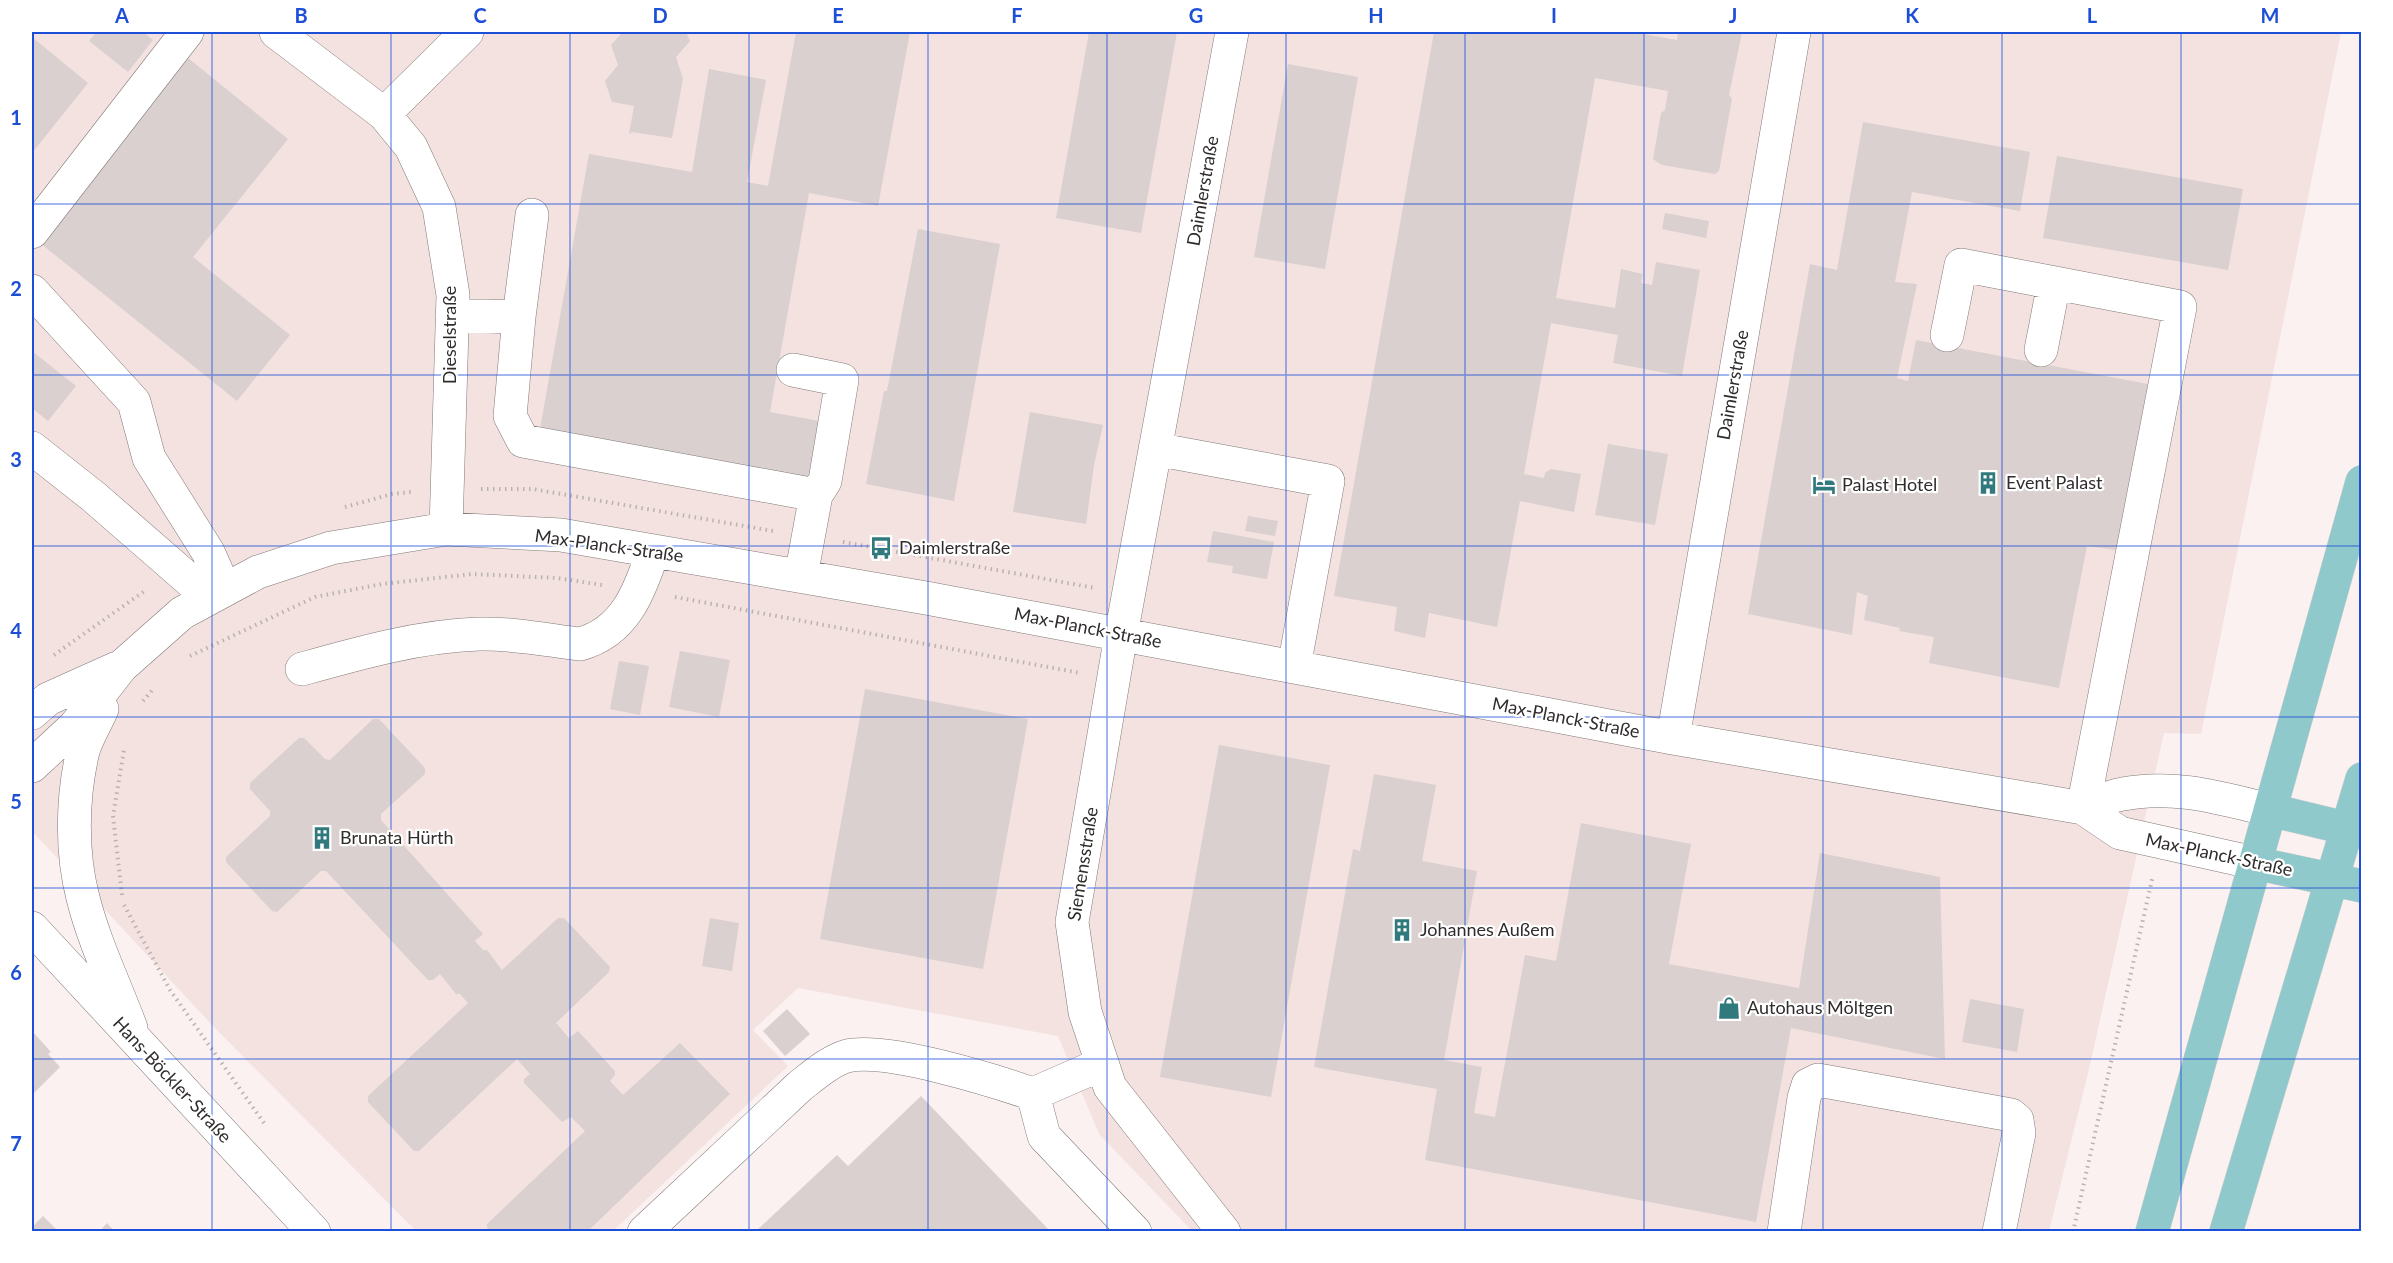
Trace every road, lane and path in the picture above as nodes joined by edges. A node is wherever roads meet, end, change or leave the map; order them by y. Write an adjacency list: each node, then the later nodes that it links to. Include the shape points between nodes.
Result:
1 (187, 32): 8 (street)
2 (276, 32): 6 (street, Dieselstraße)
3 (467, 32): 6 (street)
4 (1232, 32): 17 (street, Daimlerstraße)
5 (1794, 32): 29 (street, Daimlerstraße)
6 (384, 114): 11 (street, Dieselstraße, via 411,147 439,207 453,295)
7 (532, 215): 12 (street)
8 (32, 232)
9 (2054, 283): 13 (street, via 1961,265); 14 (street); 32 (street, via 2180,307)
10 (32, 291): 23 (street, via 135,402 149,458 208,552)
11 (452, 315): 12 (street); 20 (street, Dieselstraße)
12 (519, 317): 19 (street, via 510,416 523,441)
13 (1947, 335)
14 (2041, 350)
15 (793, 370): 19 (street, via 842,380 825,481)
16 (32, 448): 23 (street)
17 (1155, 449): 24 (street, Daimlerstraße); 26 (street, via 1328,481)
18 (2361, 482): 33 (main road)
19 (816, 495): 22 (street)
20 (446, 529): 21 (street, Max-Planck-Straße, via 561,535); 23 (street, Max-Planck-Straße, via 330,548 258,572)
21 (653, 551): 22 (street, Max-Planck-Straße); 27 (street, via 631,607 619,621 590,641 580,644 491,634 465,635 354,654)
22 (801, 576): 24 (street, Max-Planck-Straße)
23 (218, 594): 25 (street, Max-Planck-Straße, via 182,613)
24 (1121, 635): 26 (street, Max-Planck-Straße); 41 (street, Siemensstraße, via 1072,922 1085,1012)
25 (121, 666): 28 (street, Max-Planck-Straße, via 48,699); 30 (street, Max-Planck-Straße, via 75,726); 40 (street, via 84,749 75,816 76,855 82,898)
26 (1294, 667): 29 (street, Max-Planck-Straße)
27 (302, 669)
28 (32, 713)
29 (1673, 738): 32 (street, Max-Planck-Straße)
30 (32, 766)
31 (2361, 779): 35 (main road)
32 (2083, 808): 33 (street, Max-Planck-Straße, via 2121,794 2160,789 2196,791); 36 (street, Max-Planck-Straße, via 2120,833)
33 (2270, 810): 35 (main road, Max-Planck-Straße); 37 (main road)
34 (113, 816): 43 (path, via 122,900 170,990)
35 (2354, 831): 38 (main road)
36 (2188, 849): 37 (street, Max-Planck-Straße); 50 (path, via 2182,875 2153,875)
37 (2255, 863): 38 (main road, Max-Planck-Straße); 51 (main road)
38 (2346, 883): 52 (main road)
39 (32, 928): 40 (street, Hans-Böckler-Straße)
40 (137, 1043): 44 (street, Hans-Böckler-Straße)
41 (1102, 1064): 42 (street); 47 (street, Siemensstraße, via 1110,1087)
42 (1033, 1094): 45 (street, via 982,1077 872,1053 846,1057 800,1086); 46 (street, via 1044,1136)
43 (269, 1129)
44 (314, 1232)
45 (644, 1232)
46 (1135, 1232)
47 (1224, 1232)
48 (1784, 1232): 49 (street, via 1804,1098 1808,1085 1818,1080 2011,1115 2017,1120 2019,1133)
49 (1999, 1232)
50 (2073, 1232)
51 (2152, 1232)
52 (2226, 1232)

